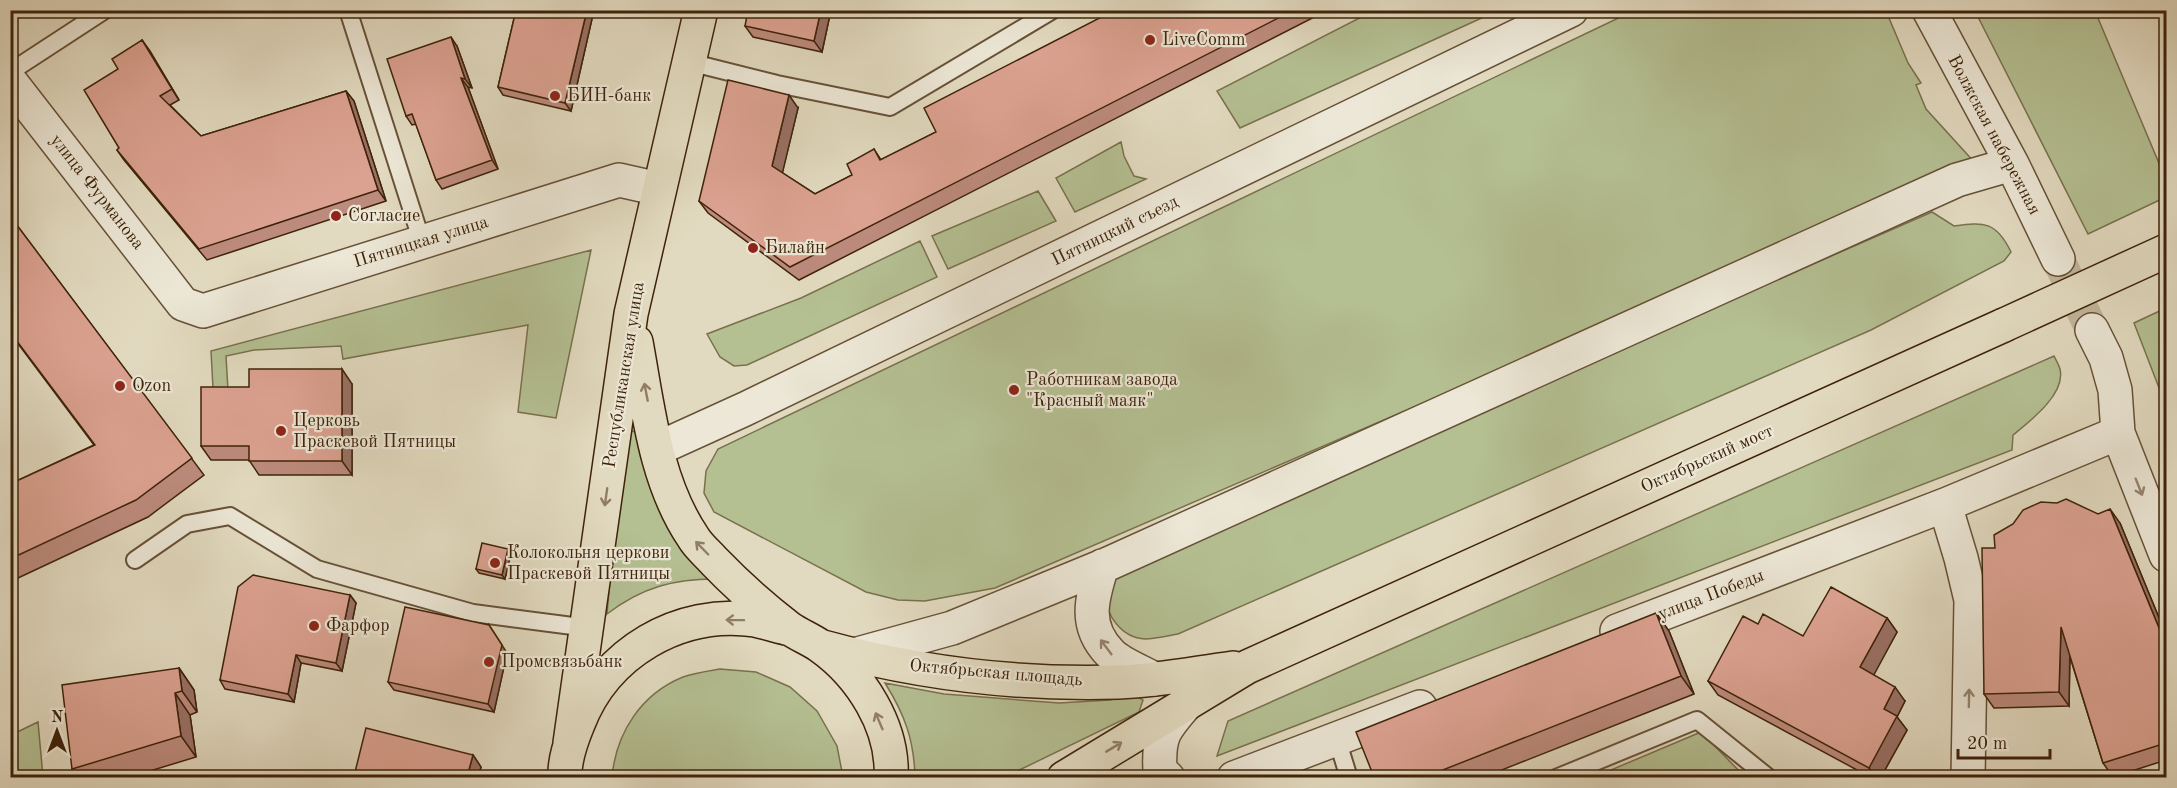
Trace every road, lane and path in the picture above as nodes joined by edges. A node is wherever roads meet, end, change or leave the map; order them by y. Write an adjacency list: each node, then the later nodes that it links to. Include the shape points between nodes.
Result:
1 (105, 10): 8 (lane)
2 (348, 10): 12 (lane)
3 (701, 10): 7 (main road, Республиканская улица)
4 (1053, 10): 7 (lane, via 890,107)
5 (1571, 10): 19 (street, Пятницкий съезд)
6 (1929, 10): 10 (street, Волжская набережная)
7 (689, 62): 11 (main road, Республиканская улица)
8 (10, 72)
9 (10, 81): 15 (street, улица Фурманова)
10 (2012, 164): 14 (street, Волжская набережная); 23 (street, via 1957,180)
11 (659, 189): 12 (street, Пятницкая улица, via 619,180); 16 (main road, Республиканская улица)
12 (422, 242): 15 (street, Пятницкая улица, via 203,311)
13 (2166, 250): 29 (main road, Октябрьский мост, bridge)
14 (2058, 259)
15 (183, 304)
16 (631, 314): 19 (main road, Октябрьская площадь, one-way to 16); 24 (main road, Республиканская улица, one-way to 24)
17 (2092, 330): 18 (street, via 2106,358 2115,390)
18 (2118, 433): 20 (street, улица Победы); 21 (street, one-way to 21)
19 (657, 449): 25 (main road, Октябрьская площадь, one-way to 19, via 732,580 694,540 678,512)
20 (1945, 505): 26 (street, улица Победы); 42 (street, one-way to 20, via 1971,600)
21 (2166, 555)
22 (135, 560): 24 (lane, via 187,524 230,516 317,569 473,613)
23 (1102, 566): 28 (street, via 952,628); 30 (street, one-way to 23, via 1110,654 1092,627 1093,593)
24 (588, 628): 34 (main road, Республиканская улица)
25 (792, 630): 27 (main road, Октябрьская площадь); 34 (main road, Октябрьская площадь, one-way to 34, via 754,620 714,619 675,628 638,646 608,672 585,705)
26 (1591, 641)
27 (820, 646): 28 (main road, Октябрьская площадь); 35 (main road, Октябрьская площадь, one-way to 27, via 885,734 870,700 848,670)
28 (854, 655): 30 (main road, Октябрьская площадь, via 941,671 1022,679)
29 (1247, 667): 30 (main road, Октябрьская площадь); 32 (main road)
30 (1154, 679)
31 (1447, 696): 33 (street)
32 (1186, 704): 36 (main road, one-way to 32); 37 (street, via 1167,725 1159,746 1160,770)
33 (1336, 739): 38 (street); 39 (lane)
34 (566, 768)
35 (891, 777)
36 (1064, 777)
37 (1168, 777)
38 (1234, 777)
39 (1350, 777)
40 (1556, 777): 41 (lane, via 1697,720)
41 (1770, 777)
42 (1968, 777)

